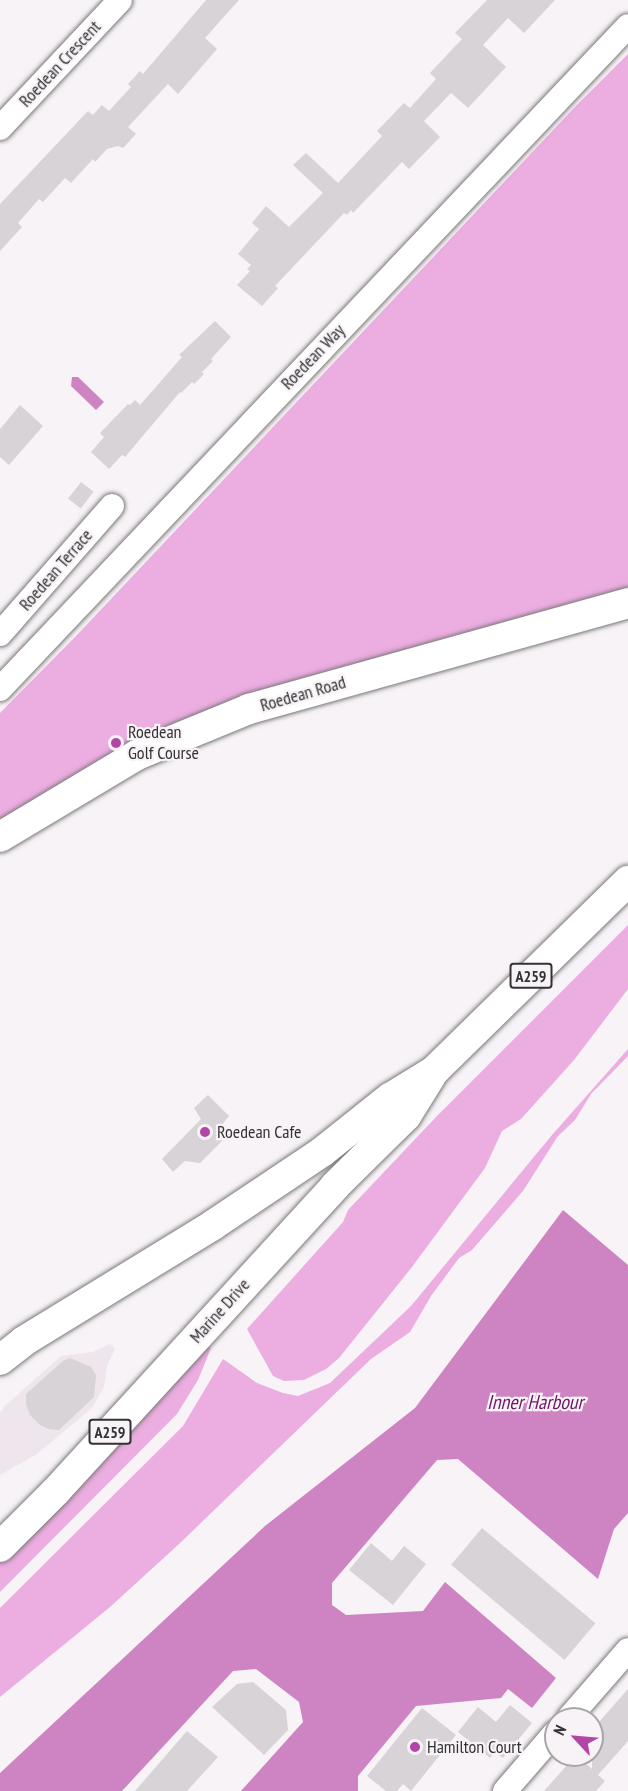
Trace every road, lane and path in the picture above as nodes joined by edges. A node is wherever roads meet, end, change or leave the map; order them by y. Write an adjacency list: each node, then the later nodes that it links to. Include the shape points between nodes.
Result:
1 (120, 0): 3 (street, Roedean Crescent)
2 (628, 26): 7 (street, Roedean Way)
3 (0, 128)
4 (112, 506): 6 (street, Roedean Terrace)
5 (628, 603): 8 (main road, Roedean Road, via 230,716 137,755)
6 (0, 634)
7 (3, 679)
8 (0, 837)
9 (628, 881): 10 (main road, Marine Drive / A259)
10 (434, 1071): 11 (main road, Marine Drive / A259, via 390,1098 322,1152 213,1225); 12 (main road, Marine Drive / A259, via 406,1116 335,1186)
11 (0, 1359)
12 (0, 1547)
13 (628, 1650): 14 (street)
14 (578, 1707)
15 (544, 1746): 16 (street)
16 (505, 1791)

